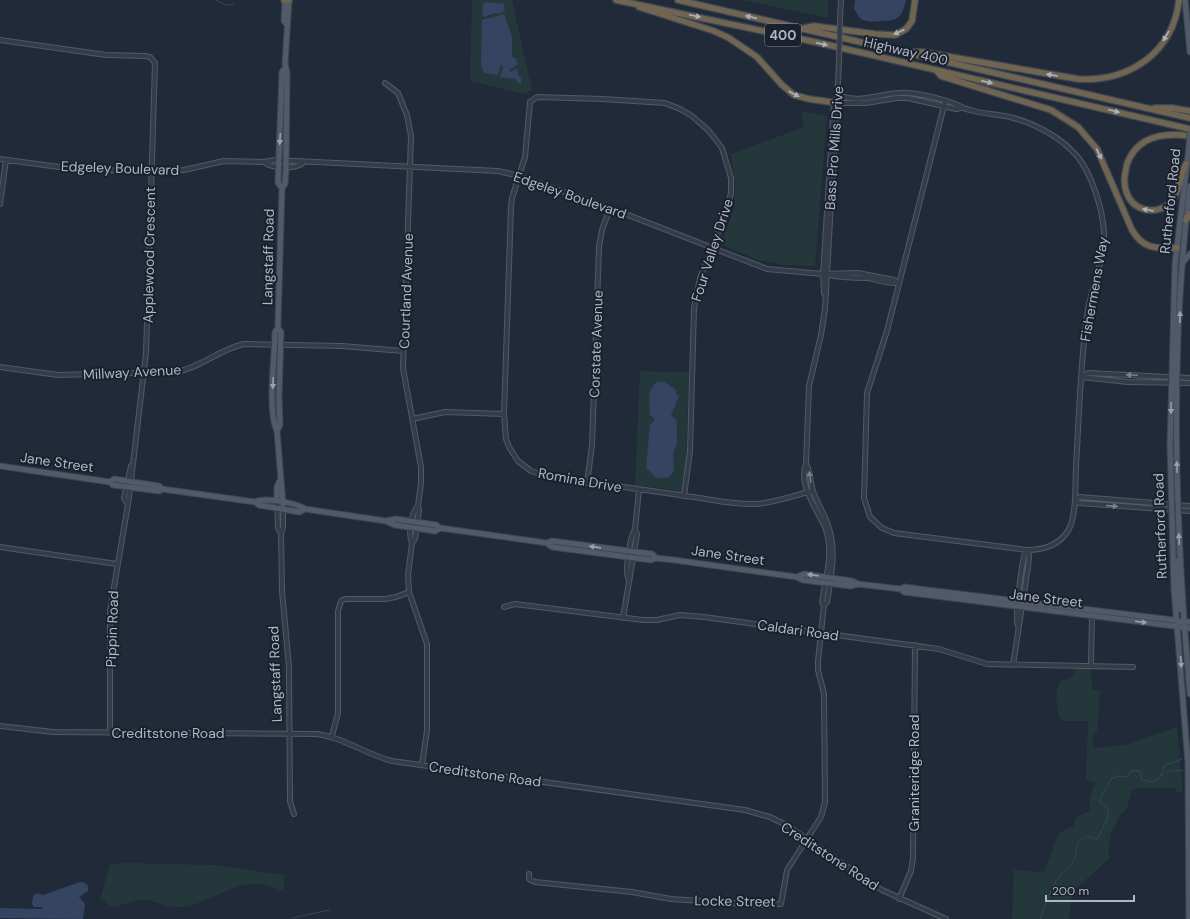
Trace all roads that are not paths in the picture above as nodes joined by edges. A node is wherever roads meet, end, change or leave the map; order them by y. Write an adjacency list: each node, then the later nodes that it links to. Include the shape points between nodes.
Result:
1 (284, 0): 2 (highway); 10 (main road, Langstaff Road, via 284,21)
2 (289, 0): 10 (main road, Langstaff Road)
3 (616, 0): 9 (highway, Highway 400 / 400)
4 (678, 0): 11 (highway, Highway 400 / 400, one-way to 4)
5 (841, 0): 18 (street, Bass Pro Mills Drive, bridge)
6 (915, 0): 11 (highway, one-way to 11, via 912,21 906,29 895,35 814,26)
7 (1179, 0): 14 (highway, one-way to 14, via 1168,34 1153,53 1132,70 1102,80 1078,79 922,52)
8 (1185, 0): 13 (main road)
9 (630, 3): 16 (highway, Highway 400 / 400, one-way to 16); 19 (highway, one-way to 19, via 730,38 757,57 782,85 794,94 809,99)
10 (287, 25): 15 (main road, Langstaff Road)
11 (803, 29): 14 (highway, Highway 400 / 400)
12 (0, 40): 32 (street, Applewood Crescent, via 154,59)
13 (1190, 52)
14 (904, 53): 21 (highway, Highway 400 / 400)
15 (285, 68): 28 (main road, Langstaff Road, one-way to 28, via 282,72); 29 (main road, Langstaff Road)
16 (936, 70): 24 (highway, Highway 400 / 400, one-way to 24); 42 (highway, one-way to 42, via 941,76 1051,110 1072,122 1097,149 1139,241 1149,246)
17 (385, 83): 31 (street, Courtland Avenue, via 398,93 407,115 411,136)
18 (838, 91): 19 (street, Bass Pro Mills Drive); 20 (street, Fishermens Way, via 841,96 865,99 908,93)
19 (836, 102): 20 (street, Fishermens Way, via 866,103 908,98); 45 (street, Bass Pro Mills Drive)
20 (945, 104): 46 (street); 54 (street, Fishermens Way, via 1010,117 1044,129 1067,145 1078,158 1094,189 1102,215 1103,251 1086,317)
21 (1146, 108): 22 (highway); 23 (highway, Highway 400 / 400)
22 (1190, 111)
23 (1190, 118)
24 (1190, 129)
25 (1190, 135): 30 (main road, Rutherford Road, bridge); 30 (highway, one-way to 25, via 1174,196 1163,208 1144,210 1130,199 1126,191 1125,172 1134,150 1146,140 1158,135)
26 (0, 159): 27 (street, Edgeley Boulevard)
27 (6, 160): 32 (street, Edgeley Boulevard, via 74,169); 36 (street)
28 (279, 163): 29 (street, Edgeley Boulevard); 32 (street, Edgeley Boulevard, via 268,160 224,161 184,170); 35 (main road, Langstaff Road, via 278,183)
29 (285, 164): 31 (street, Edgeley Boulevard); 35 (main road, Langstaff Road, via 285,184)
30 (1186, 164): 42 (main road, Rutherford Road)
31 (410, 167): 33 (street, Edgeley Boulevard, via 489,170); 50 (street, Courtland Avenue)
32 (151, 171): 52 (street, Applewood Crescent, via 146,353)
33 (519, 176): 37 (street, Edgeley Boulevard); 41 (street, Four Valley Drive, via 525,156 530,102 537,97 665,103 680,109 709,131 722,148 731,178 727,210); 60 (street, Romina Drive, via 511,206)
34 (1190, 186): 39 (main road, Rutherford Road)
35 (282, 188): 47 (main road, Langstaff Road)
36 (0, 204)
37 (610, 208): 41 (street, Edgeley Boulevard); 64 (street, Corstate Avenue, via 599,248 592,446)
38 (1190, 214): 39 (highway)
39 (1186, 220): 40 (main road, Rutherford Road)
40 (1184, 246): 42 (main road); 44 (main road, Rutherford Road)
41 (712, 248): 45 (street, Edgeley Boulevard, via 767,269); 68 (street, Four Valley Drive, via 700,278 694,308 690,448)
42 (1177, 248): 53 (main road, Rutherford Road)
43 (1190, 254): 44 (main road)
44 (1182, 262): 55 (main road, Rutherford Road, one-way to 44)
45 (825, 274): 46 (street, Edgeley Boulevard); 67 (street, Bass Pro Mills Drive, via 822,328 808,386 804,469)
46 (899, 283): 83 (street, Fishermens Way, via 867,393 864,489 866,509 876,523 894,533)
47 (278, 328): 48 (main road, Langstaff Road, via 275,332); 49 (main road, Langstaff Road, via 281,332)
48 (275, 344): 49 (street, Millway Avenue); 52 (street, Millway Avenue, via 238,345 180,372); 62 (main road, Langstaff Road, one-way to 62, via 273,397 274,425)
49 (281, 344): 50 (street, Millway Avenue); 62 (main road, Langstaff Road, via 280,425)
50 (403, 351): 61 (street, Courtland Avenue, via 403,368)
51 (0, 367): 52 (street, Millway Avenue, via 58,375)
52 (143, 373): 65 (street, Applewood Crescent)
53 (1171, 376): 54 (street, one-way to 54, via 1088,373); 55 (street); 57 (main road, Rutherford Road)
54 (1081, 377): 57 (street); 69 (street, Fishermens Way)
55 (1177, 377): 56 (street); 58 (main road, Rutherford Road)
56 (1190, 378)
57 (1171, 383): 58 (street); 74 (main road, Rutherford Road, one-way to 74)
58 (1177, 383): 59 (street); 75 (main road, Rutherford Road, one-way to 58)
59 (1190, 383)
60 (504, 414): 61 (street, via 445,412); 64 (street, Romina Drive, via 506,439 518,461 538,475)
61 (412, 419): 79 (street, Courtland Avenue, via 421,472 419,510)
62 (277, 431): 71 (main road, Langstaff Road, via 279,482 282,486)
63 (0, 466): 65 (main road, Jane Street, via 110,482 113,485)
64 (587, 483): 66 (street, Romina Drive)
65 (129, 484): 70 (main road, Jane Street, via 160,486 162,489); 85 (street, Pippin Road, via 124,498 126,503)
66 (639, 490): 68 (street, Romina Drive); 84 (street, via 635,529 637,534)
67 (810, 491): 68 (street, Romina Drive, via 757,504); 86 (street, Bass Pro Mills Drive, via 831,533 833,556)
68 (684, 496)
69 (1074, 499): 74 (street, via 1080,497); 83 (street, Fishermens Way, via 1071,522 1062,537 1050,547)
70 (255, 502): 71 (main road, Jane Street, via 260,499); 73 (main road, Jane Street)
71 (280, 502): 73 (main road, Langstaff Road); 76 (main road, Jane Street)
72 (1190, 506): 75 (street)
73 (280, 508): 76 (main road, Jane Street, via 300,512); 104 (street, Langstaff Road, via 278,528 281,533 282,591 289,667)
74 (1171, 508): 75 (street); 92 (main road, Rutherford Road, via 1172,547)
75 (1178, 508): 77 (street); 92 (main road, Rutherford Road, one-way to 75)
76 (305, 509): 78 (main road, Jane Street)
77 (1190, 511)
78 (386, 521): 79 (main road, Jane Street, via 396,519); 80 (main road, Jane Street)
79 (415, 522): 80 (street, Courtland Avenue); 81 (main road, Jane Street)
80 (414, 528): 81 (main road, Jane Street, via 435,531); 87 (street, Courtland Avenue, via 410,539 412,543 408,575)
81 (440, 528): 84 (main road, Jane Street, via 547,543 552,541)
82 (0, 547): 85 (street)
83 (1026, 550): 88 (street, via 1029,556)
84 (631, 555): 86 (main road, Jane Street, via 652,554 656,558 797,577 803,580); 91 (street, via 626,573 628,578)
85 (117, 564): 103 (street, Pippin Road, via 110,611)
86 (828, 580): 88 (main road, Jane Street, via 851,586 858,584 901,589 904,592); 96 (street, Locke Street, via 822,602 824,605)
87 (409, 592): 105 (street, via 390,598 341,601 338,611 338,713); 106 (street, Courtland Avenue, via 427,644 427,730)
88 (1020, 604): 90 (main road, Jane Street); 92 (main road, Jane Street); 98 (street, via 1020,624)
89 (504, 608): 91 (street, Caldari Road, via 515,604)
90 (1092, 616): 94 (main road, Jane Street, one-way to 94); 99 (street)
91 (623, 618): 96 (street, Caldari Road, via 657,620 680,615)
92 (1181, 621): 93 (main road, Jane Street); 94 (main road, Rutherford Road); 95 (main road, Rutherford Road)
93 (1190, 622)
94 (1178, 627): 95 (main road, Jane Street); 112 (main road, Rutherford Road, one-way to 112, via 1188,762)
95 (1187, 628): 101 (main road, Rutherford Road)
96 (821, 632): 97 (street, Caldari Road); 108 (street, Locke Street, via 818,670 824,694 825,802 821,817)
97 (915, 645): 98 (street, Caldari Road, via 938,649 979,663); 110 (street, Graniteridge Road, via 913,858 911,871)
98 (1013, 665): 99 (street, Caldari Road)
99 (1091, 666): 100 (street, Caldari Road)
100 (1133, 667)
101 (1190, 694)
102 (0, 726): 103 (street, Creditstone Road, via 53,732)
103 (110, 733): 104 (street, Creditstone Road)
104 (290, 733): 105 (street, Creditstone Road); 107 (street, Langstaff Road, via 290,801)
105 (332, 736): 106 (street, Creditstone Road, via 380,758)
106 (422, 764): 108 (street, Creditstone Road, via 745,810 770,817)
107 (294, 814)
108 (808, 840): 109 (street, Locke Street, via 788,870 782,902 777,906 666,898 535,882 529,879); 110 (street, Creditstone Road, via 866,880)
109 (529, 874)
110 (899, 899): 111 (street, Creditstone Road)
111 (946, 919)
112 (1189, 919)

